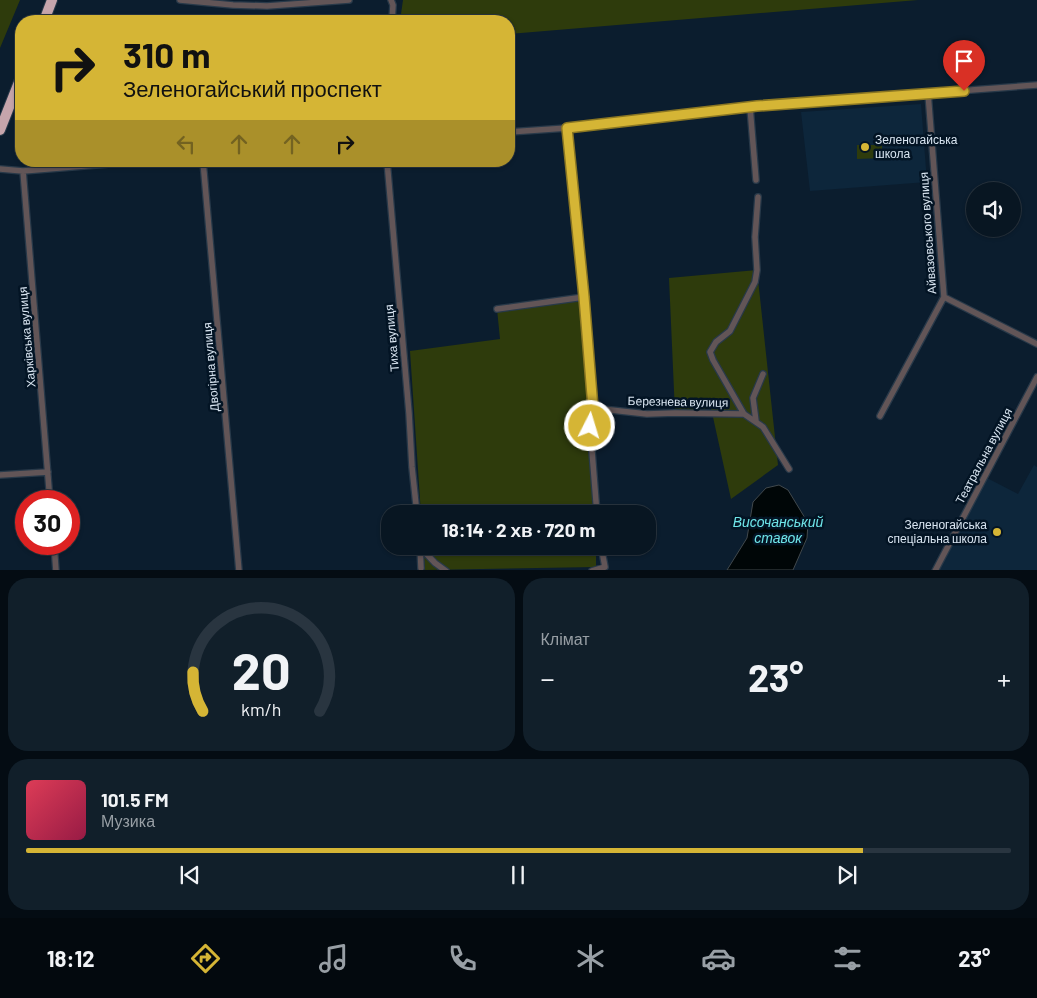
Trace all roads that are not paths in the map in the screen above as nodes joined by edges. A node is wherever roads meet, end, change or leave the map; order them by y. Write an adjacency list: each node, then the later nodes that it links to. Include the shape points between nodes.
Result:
1 (52, 0): 5 (highway)
2 (180, 0): 3 (street, via 267,6)
3 (349, 0)
4 (391, 0): 6 (street)
5 (46, 15)
6 (392, 15)
7 (1037, 85): 9 (street)
8 (15, 92): 12 (highway)
9 (928, 93): 10 (street); 22 (street, Айвазовського вулиця)
10 (750, 107): 11 (street); 19 (street)
11 (567, 128): 13 (street); 21 (street)
12 (0, 130)
13 (515, 132)
14 (72, 167): 18 (street)
15 (204, 167): 43 (street, Двогірна вулиця)
16 (388, 167): 35 (street, Тиха вулиця)
17 (0, 169): 18 (street)
18 (23, 171): 32 (street, Харківська вулиця)
19 (756, 180)
20 (758, 197): 28 (street, via 755,282 730,331 716,342 710,352)
21 (584, 297): 23 (street); 27 (street)
22 (944, 297): 24 (street); 29 (street, Айвазовського вулиця)
23 (497, 309)
24 (1037, 344)
25 (762, 374): 30 (street, via 753,398)
26 (1037, 377): 46 (street, Театральна вулиця)
27 (593, 408): 28 (street, Березнева вулиця, via 647,414); 36 (street, via 590,426)
28 (744, 414): 30 (street)
29 (880, 416)
30 (756, 421): 31 (street, via 764,428)
31 (788, 469)
32 (48, 472): 33 (street); 34 (street, Харківська вулиця)
33 (0, 474)
34 (49, 490)
35 (416, 505)
36 (596, 505)
37 (55, 555): 42 (street)
38 (420, 555): 41 (street)
39 (428, 555): 44 (street)
40 (603, 555): 45 (street, via 605,566)
41 (421, 568)
42 (56, 570)
43 (239, 570)
44 (446, 570)
45 (592, 570)
46 (935, 570)

